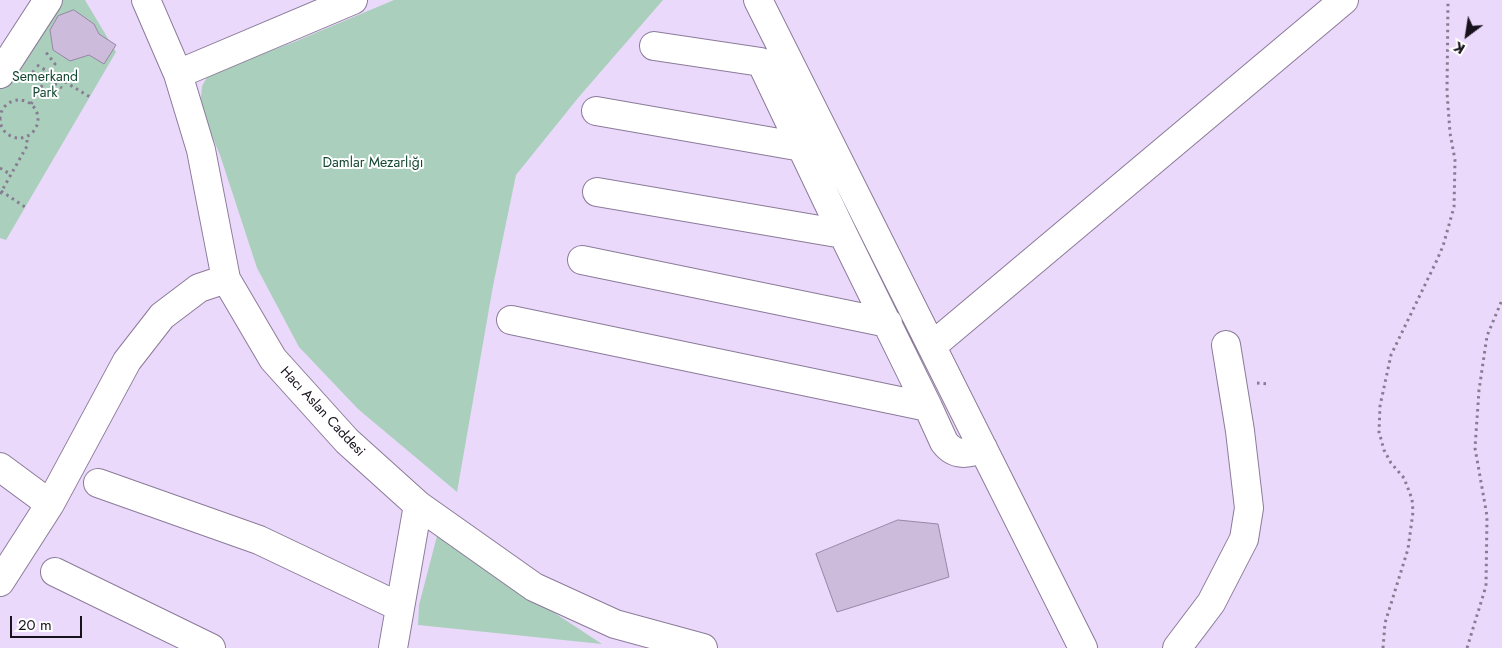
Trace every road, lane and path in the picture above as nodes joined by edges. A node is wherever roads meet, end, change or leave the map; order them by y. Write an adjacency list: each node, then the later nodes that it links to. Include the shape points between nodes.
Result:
1 (146, 0): 10 (street, Hacı Aslan Caddesi)
2 (353, 0): 10 (street)
3 (758, 0): 32 (street)
4 (1344, 0): 32 (street)
5 (1448, 0): 47 (path, via 1447,78 1455,160 1454,207 1443,246 1391,355 1380,406 1379,432 1384,450 1404,478 1413,512 1408,548 1385,623)
6 (44, 7): 8 (street); 9 (path, via 49,21 43,36 46,52 55,64)
7 (654, 46): 19 (street, via 761,62)
8 (14, 65): 9 (path); 11 (path)
9 (50, 72): 11 (path); 13 (path)
10 (178, 74): 27 (street, Hacı Aslan Caddesi, via 201,150)
11 (45, 79): 12 (path); 14 (path)
12 (62, 88)
13 (90, 96)
14 (31, 104): 15 (path, via 14,101); 18 (path, via 36,109 38,122)
15 (2, 106): 17 (path)
16 (596, 111): 19 (street)
17 (0, 119): 18 (path, via 9,135)
18 (27, 136): 21 (path, via 27,146)
19 (802, 147): 25 (street)
20 (0, 168): 21 (path)
21 (10, 174): 22 (path)
22 (0, 192): 24 (path)
23 (597, 192): 25 (street)
24 (25, 207)
25 (843, 234): 30 (street)
26 (582, 260): 30 (street)
27 (226, 279): 37 (street, via 199,288 162,316 127,361); 38 (street, Hacı Aslan Caddesi, via 273,359 347,441)
28 (1502, 300): 48 (path, via 1487,336 1479,390 1475,448 1487,516 1486,586)
29 (511, 320): 33 (street)
30 (888, 323): 33 (street)
31 (1226, 345): 46 (street, via 1249,508 1244,539 1211,603)
32 (932, 346): 34 (street)
33 (928, 407): 34 (street, via 947,446 960,454)
34 (983, 448): 45 (street)
35 (0, 467): 37 (street)
36 (98, 484): 41 (street, via 259,540)
37 (50, 504): 40 (street)
38 (418, 505): 41 (street); 44 (street, Hacı Aslan Caddesi, via 534,587 615,624)
39 (55, 572): 42 (street)
40 (0, 582)
41 (400, 607): 43 (street)
42 (211, 648)
43 (393, 648)
44 (700, 648)
45 (1083, 648)
46 (1177, 648)
47 (1383, 648)
48 (1467, 648)

